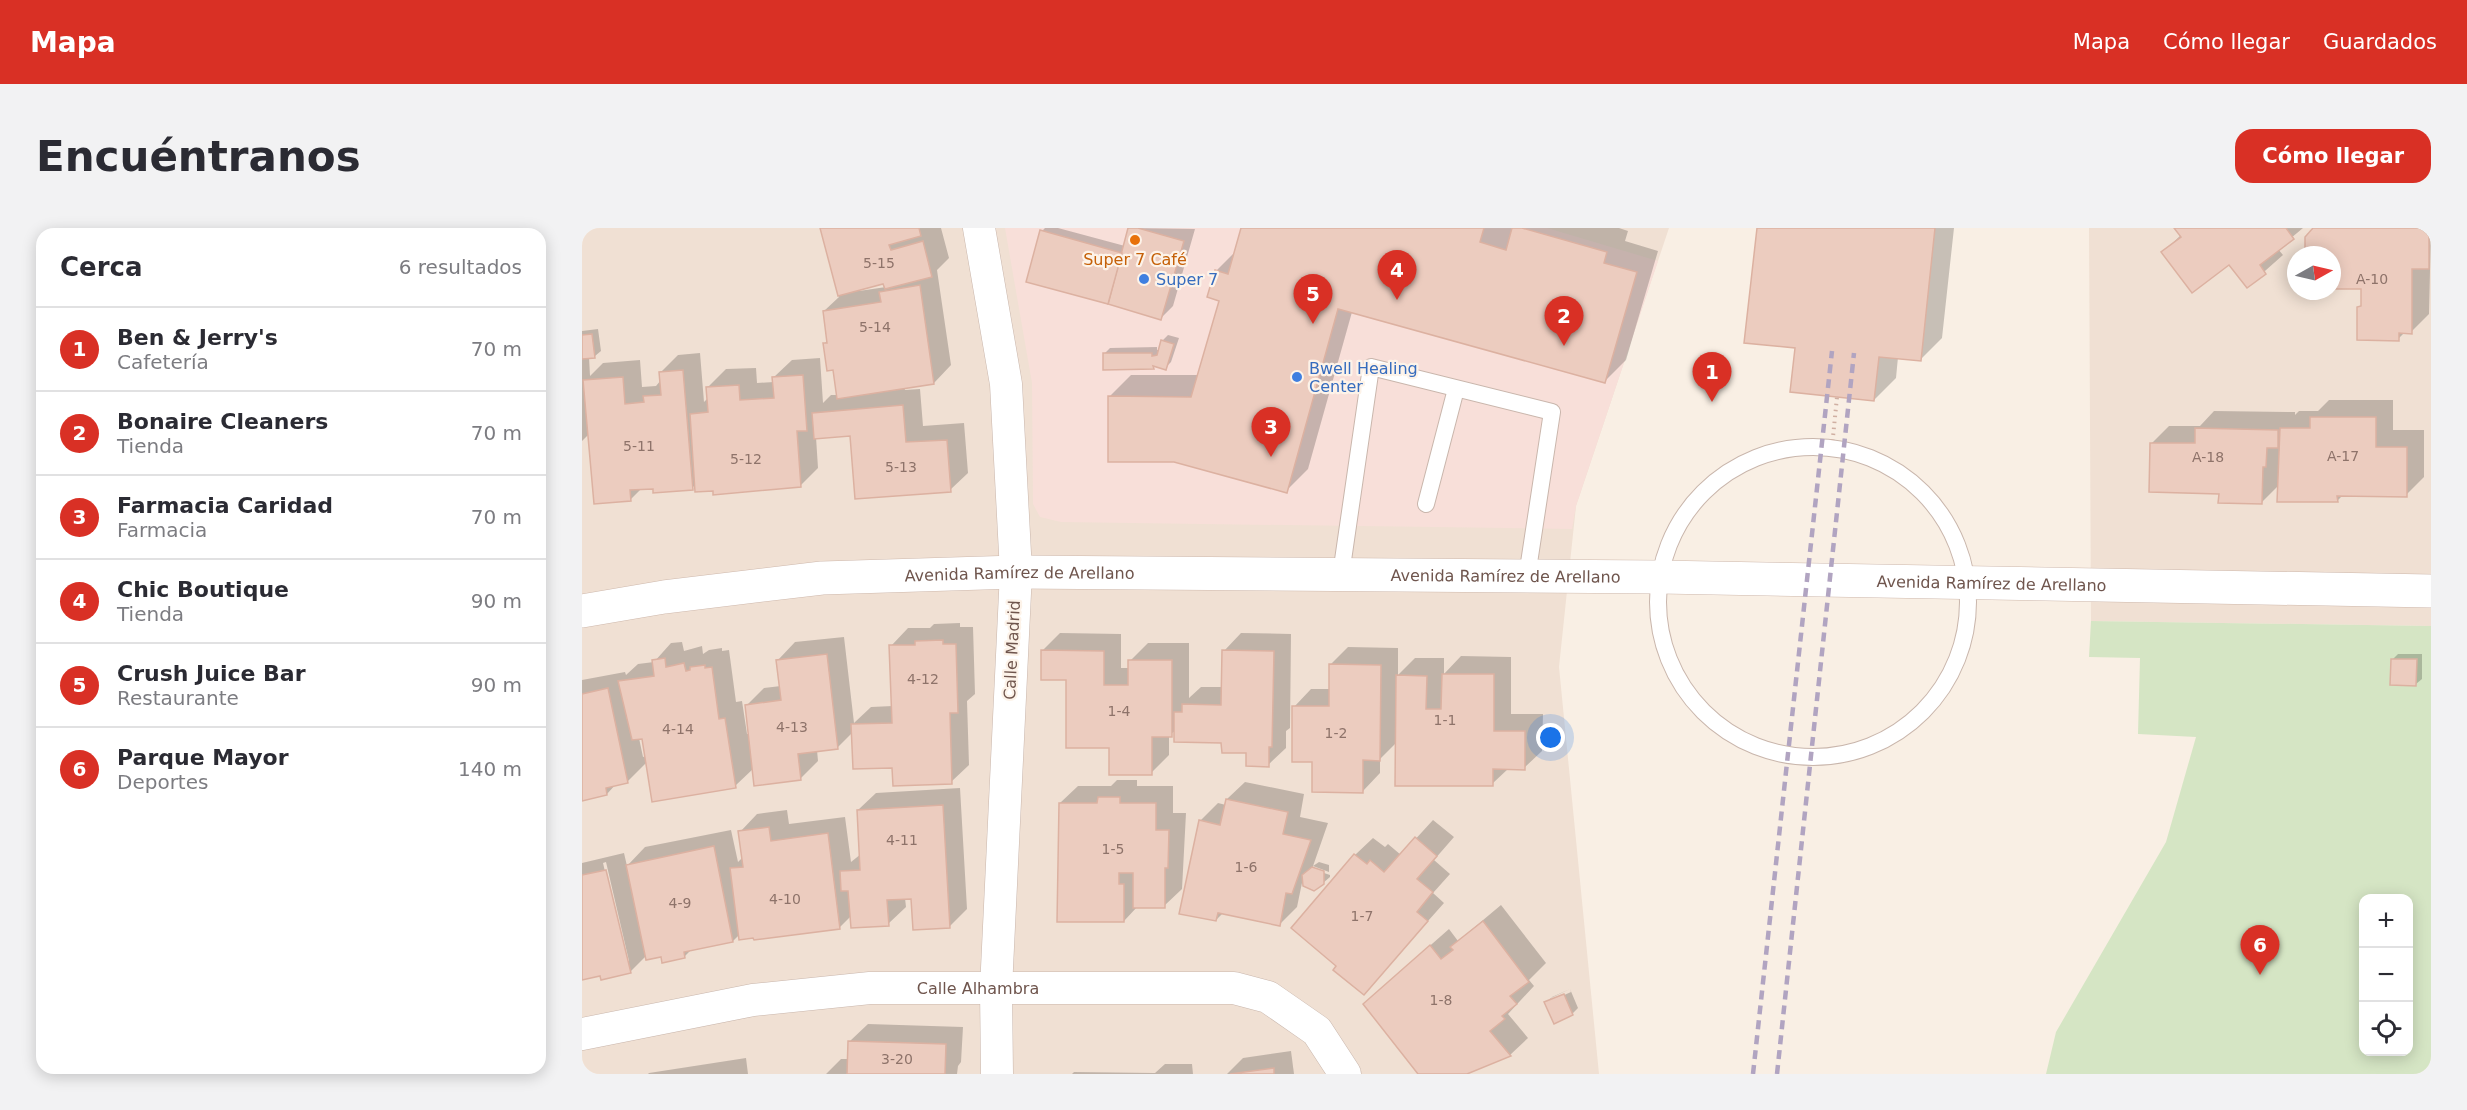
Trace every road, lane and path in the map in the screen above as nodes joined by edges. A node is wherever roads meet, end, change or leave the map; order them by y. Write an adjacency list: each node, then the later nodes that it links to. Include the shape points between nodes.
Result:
1 (980, 228): 6 (street, Calle Madrid, via 1006,384)
2 (1456, 389): 5 (lane); 7 (lane, via 1371,367); 8 (lane, via 1552,412)
3 (1837, 397): 4 (path)
4 (1832, 447): 9 (lane, via 1774,450 1720,476 1695,500 1677,526); 10 (lane, via 1875,458 1921,489 1955,536)
5 (1426, 504)
6 (1016, 572): 7 (street, Avenida Ramírez de Arellano); 12 (street, Avenida Ramírez de Arellano, via 822,578); 13 (street, Calle Madrid)
7 (1341, 574): 8 (street, Avenida Ramírez de Arellano)
8 (1527, 576): 9 (street, Avenida Ramírez de Arellano)
9 (1660, 577): 10 (street, Avenida Ramírez de Arellano); 10 (lane, via 1658,611 1664,646 1675,673 1702,711 1725,731 1761,749 1798,758 1834,758 1887,740 1922,714 1948,682 1967,632)
10 (1968, 582): 11 (street, Avenida Ramírez de Arellano)
11 (2431, 591)
12 (582, 611)
13 (996, 988): 14 (street, Calle Alhambra, via 870,988 753,1000); 15 (street, Calle Madrid); 16 (street, Calle Alhambra, via 1234,988 1268,997 1317,1031)
14 (582, 1034)
15 (997, 1074)
16 (1345, 1074)

